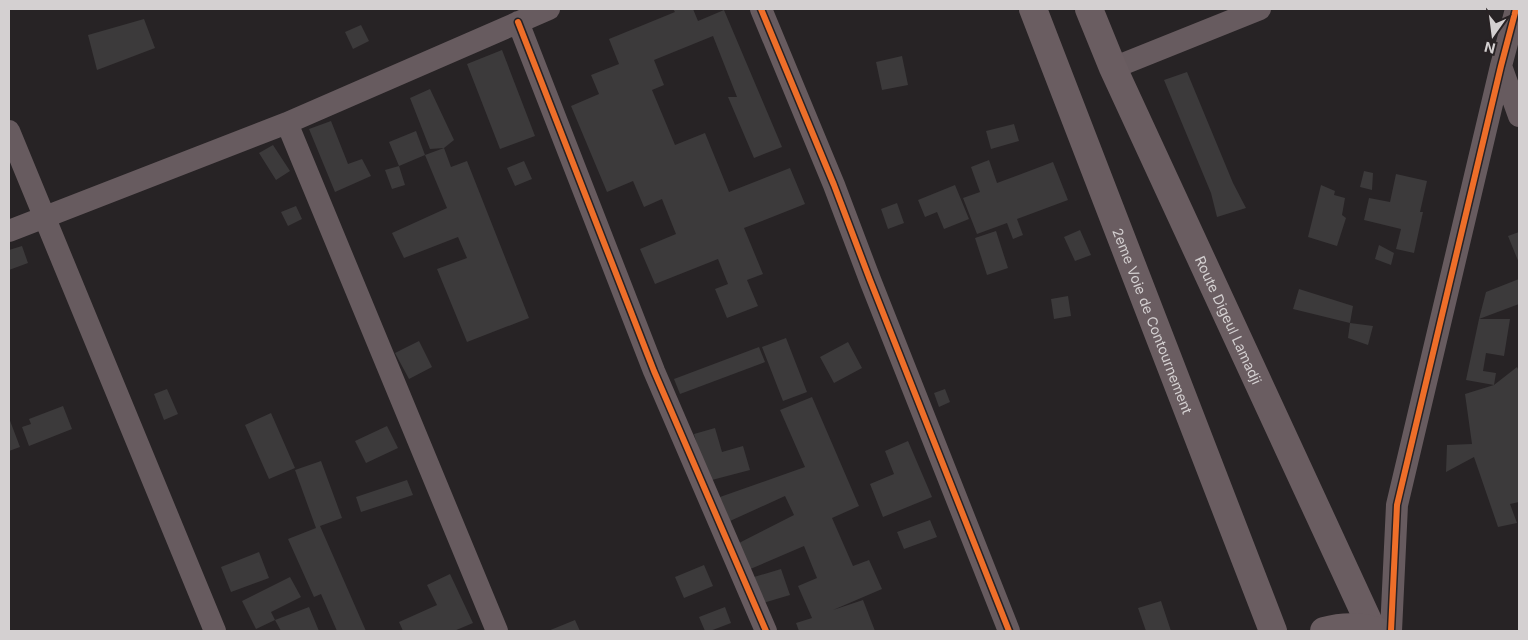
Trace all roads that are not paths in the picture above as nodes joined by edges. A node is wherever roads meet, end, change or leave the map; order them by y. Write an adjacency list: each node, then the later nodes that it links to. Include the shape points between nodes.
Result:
1 (548, 9): 7 (street)
2 (761, 9): 18 (street, via 834,185)
3 (1033, 9): 19 (main road, 2eme Voie de Contournement)
4 (1090, 9): 9 (main road, Route Digeul Lamadji)
5 (1260, 9): 9 (street)
6 (1516, 9): 8 (street)
7 (518, 22): 11 (street); 17 (street, via 654,371)
8 (1501, 66): 10 (street); 21 (street, via 1397,505)
9 (1113, 68): 21 (main road, Route Digeul Lamadji)
10 (1519, 116)
11 (287, 123): 13 (street); 16 (street)
12 (9, 131): 13 (street)
13 (45, 217): 14 (street); 15 (street)
14 (9, 231)
15 (215, 631)
16 (497, 631)
17 (766, 631)
18 (1009, 631)
19 (1273, 631)
20 (1324, 631): 21 (main road, via 1353,627)
21 (1380, 631)

